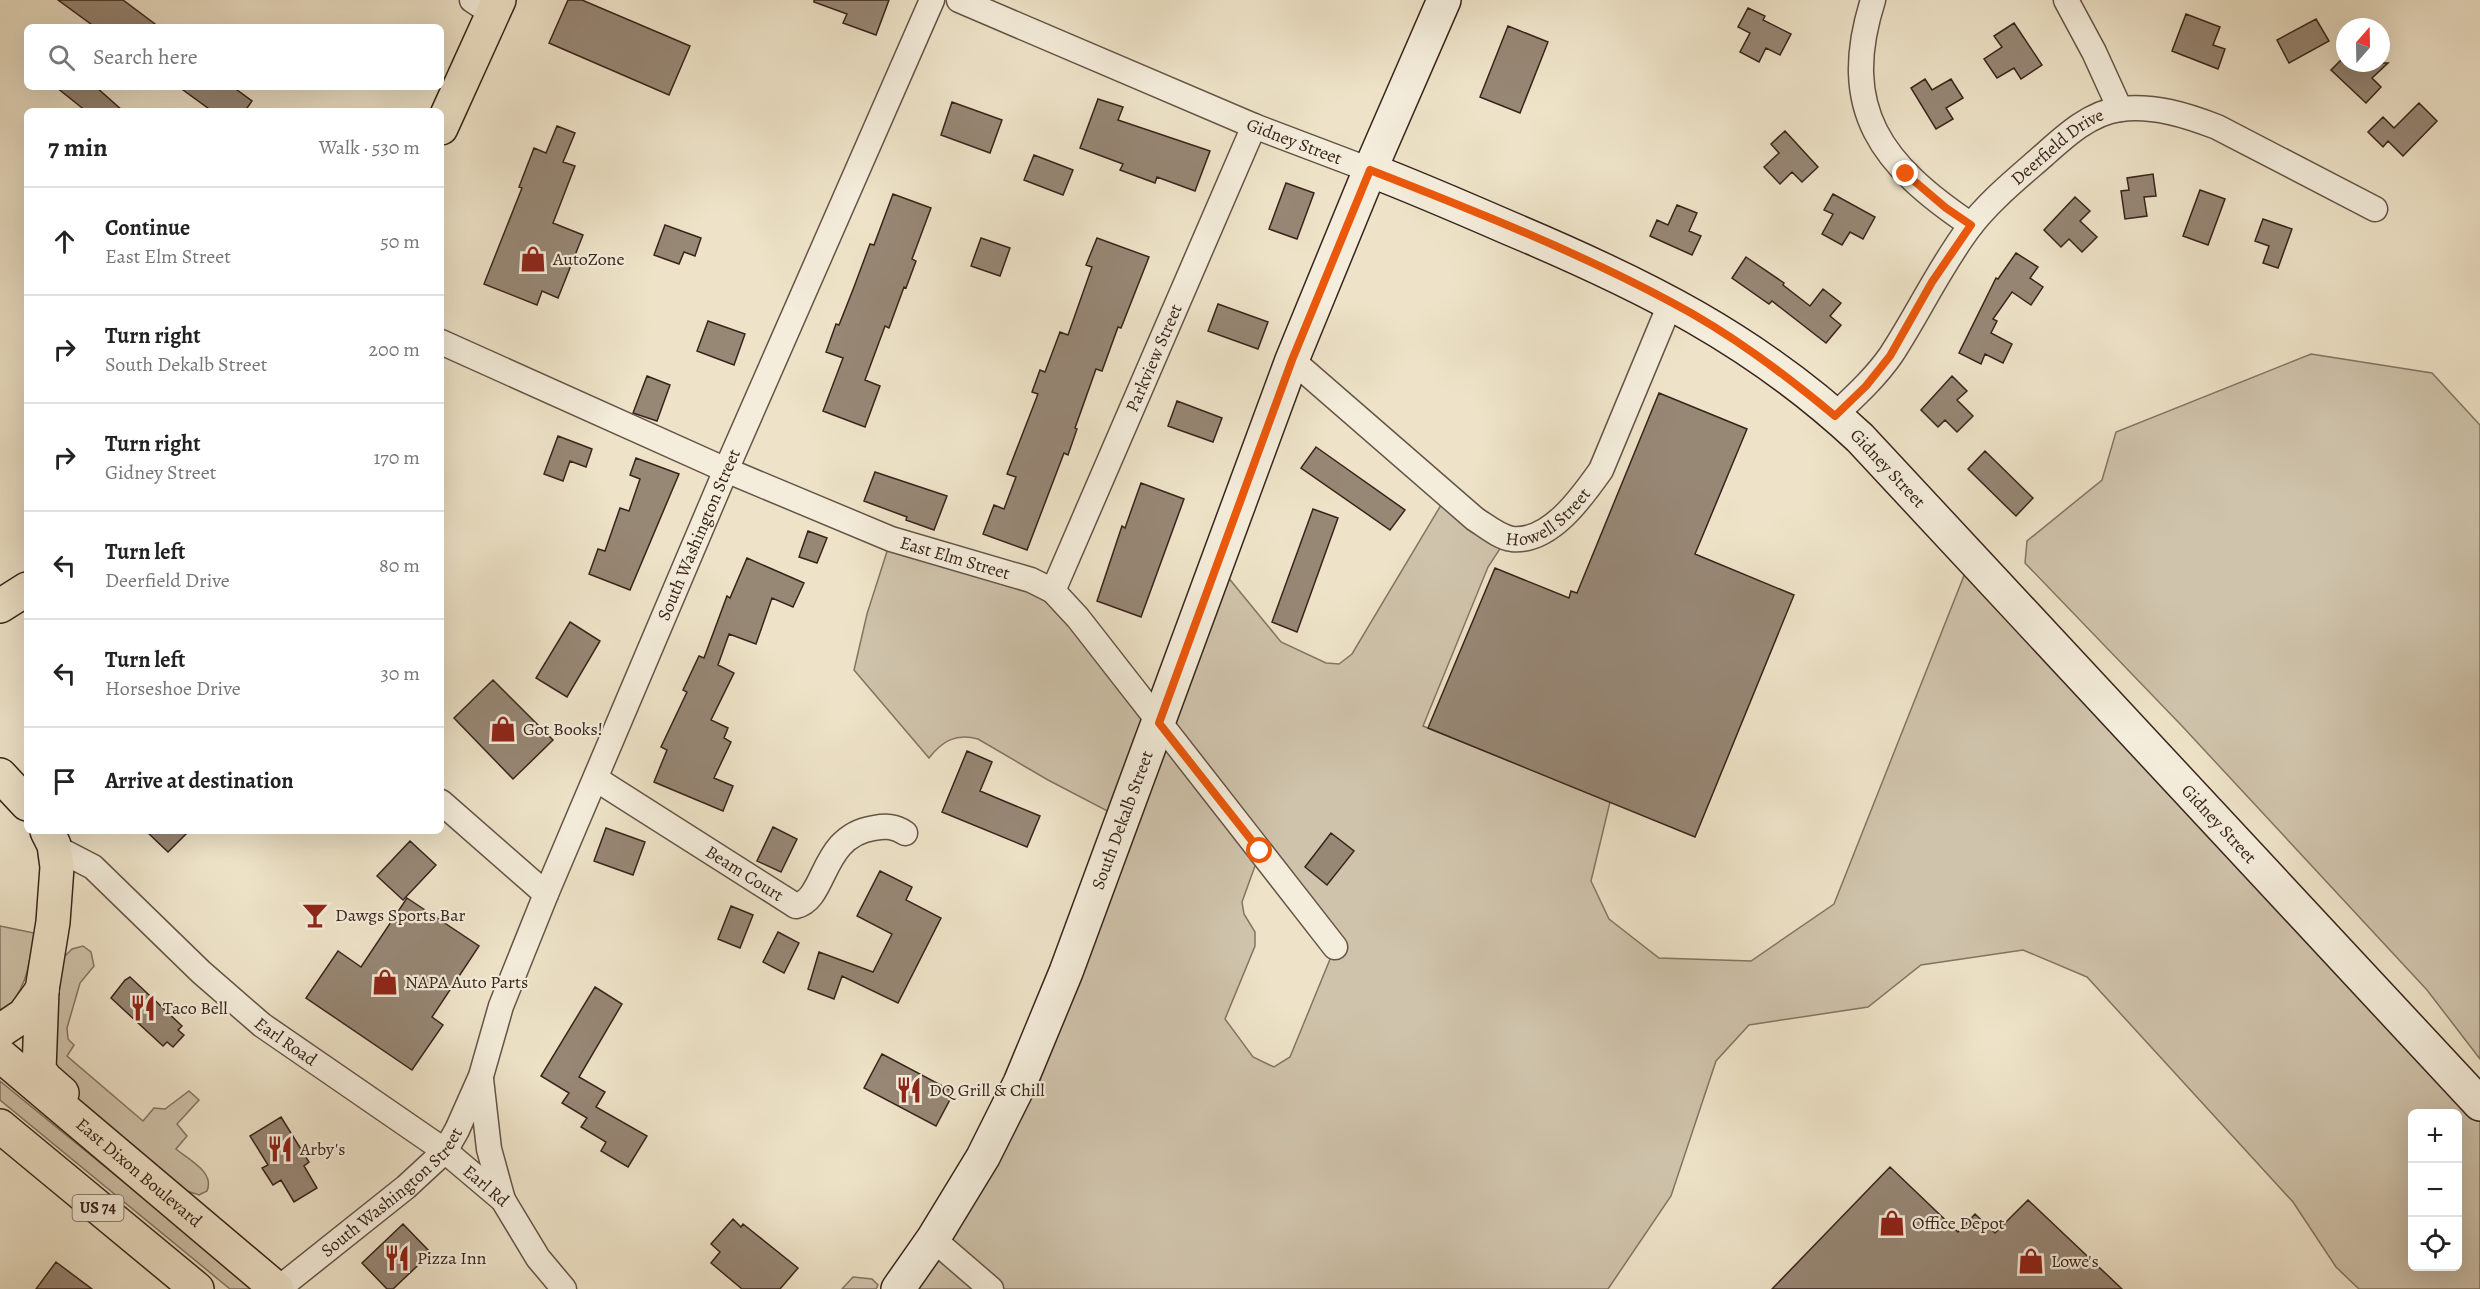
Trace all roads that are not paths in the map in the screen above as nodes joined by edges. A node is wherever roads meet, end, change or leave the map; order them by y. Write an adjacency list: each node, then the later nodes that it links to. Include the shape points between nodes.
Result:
1 (932, 0): 17 (street, South Washington Street)
2 (959, 0): 9 (street, Gidney Street)
3 (1444, 0): 10 (street, South Dekalb Street)
4 (1873, 0): 12 (street, via 1860,60 1861,83 1872,124 1906,174)
5 (2066, 0): 7 (street)
6 (488, 5): 8 (main road)
7 (2120, 109): 11 (street, Deerfield Drive, via 2166,110 2217,127); 12 (street, Deerfield Drive, via 2097,116 2066,135)
8 (444, 120)
9 (1254, 126): 10 (street, Gidney Street); 19 (street, Parkview Street)
10 (1370, 170): 13 (street, Gidney Street, via 1574,255); 15 (street, South Dekalb Street)
11 (2375, 209)
12 (1971, 225): 16 (street, Deerfield Drive, via 1932,282 1890,356)
13 (1671, 302): 15 (street, Howell Street, via 1601,470 1561,517 1524,538 1507,538 1475,519); 16 (street, Gidney Street, via 1763,359)
14 (444, 343): 17 (street, East Elm Street)
15 (1292, 360): 21 (street, South Dekalb Street)
16 (1835, 416): 34 (street, Gidney Street, via 1860,438)
17 (726, 470): 19 (street, East Elm Street, via 891,539 1030,580); 23 (street, South Washington Street)
18 (24, 591): 20 (main road)
19 (1053, 591): 21 (street, East Elm Street)
20 (0, 606)
21 (1159, 723): 29 (street, East Elm Street); 39 (street, South Dekalb Street, via 1020,1083 983,1157)
22 (0, 775): 24 (main road)
23 (596, 779): 26 (street, Beam Court, via 796,906 807,902 838,846 848,838 861,830 889,826); 28 (street, South Washington Street)
24 (24, 801)
25 (444, 805): 28 (street)
26 (905, 834)
27 (51, 841): 30 (main road, via 57,867); 37 (street, Earl Road, via 93,867 262,1025)
28 (546, 894): 33 (street, South Washington Street, via 501,1006)
29 (1335, 947)
30 (42, 990): 31 (main road, via 24,1015); 35 (main road, via 39,1070 64,1094)
31 (0, 1031)
32 (0, 1055): 35 (main road, East Dixon Boulevard)
33 (481, 1076): 37 (street, South Washington Street); 38 (street, South Washington Street, via 489,1149)
34 (2480, 1104)
35 (66, 1108): 41 (main road, East Dixon Boulevard)
36 (0, 1126): 40 (main road, US 74)
37 (445, 1151): 38 (street, Earl Rd); 41 (street, South Washington Street)
38 (503, 1200): 42 (street, Earl Rd, via 538,1258)
39 (933, 1239): 43 (street, South Dekalb Street); 44 (street)
40 (190, 1286)
41 (278, 1289)
42 (564, 1289)
43 (898, 1289)
44 (991, 1289)

